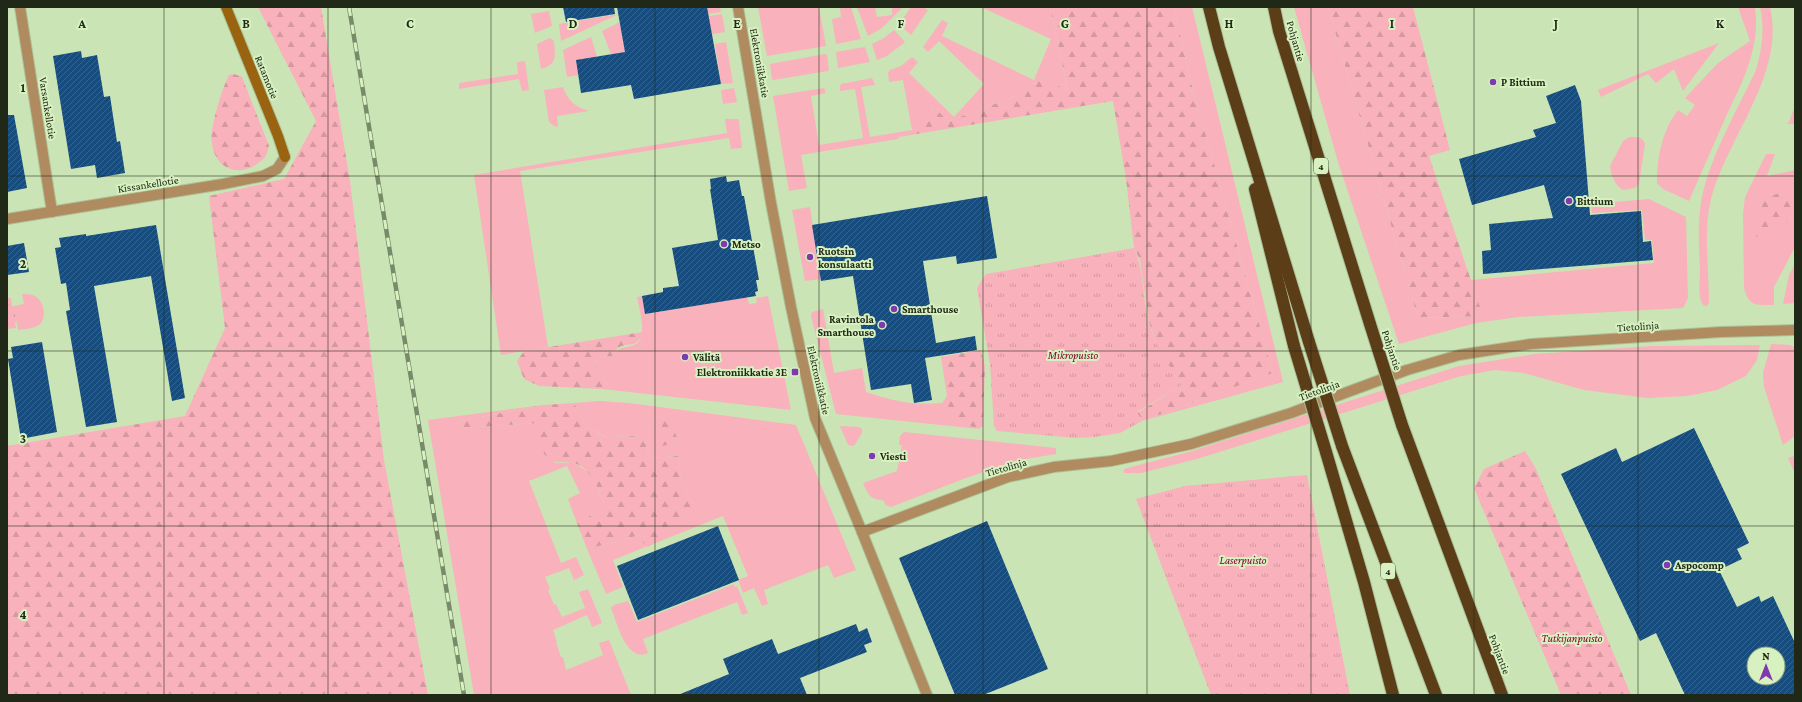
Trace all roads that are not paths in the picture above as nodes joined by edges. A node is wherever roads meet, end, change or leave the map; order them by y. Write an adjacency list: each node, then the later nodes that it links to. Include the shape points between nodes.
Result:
1 (20, 7): 8 (street, Varsankellotie)
2 (226, 7): 7 (street, Ratamotie)
3 (738, 7): 11 (street, Elektroniikkatie, via 771,203 815,418)
4 (1209, 7): 6 (highway, 4)
5 (1274, 7): 12 (highway, Pohjantie / 4, bridge, via 1402,425)
6 (1219, 47): 14 (highway, bridge, via 1294,346 1364,582); 15 (highway, 4, bridge, via 1342,446)
7 (285, 157): 8 (street, Kissankellotie, via 277,169 263,176)
8 (52, 212): 9 (street, Kissankellotie)
9 (7, 219)
10 (1795, 330): 11 (street, Tietolinja, via 1531,344 1459,355 1407,370 1291,412 1191,444 1111,461 1054,467 1008,477)
11 (862, 532): 13 (street, Elektroniikkatie)
12 (1472, 617): 16 (highway, Pohjantie / 4); 17 (highway)
13 (927, 695)
14 (1392, 695)
15 (1436, 695)
16 (1502, 695)
17 (1510, 695)

